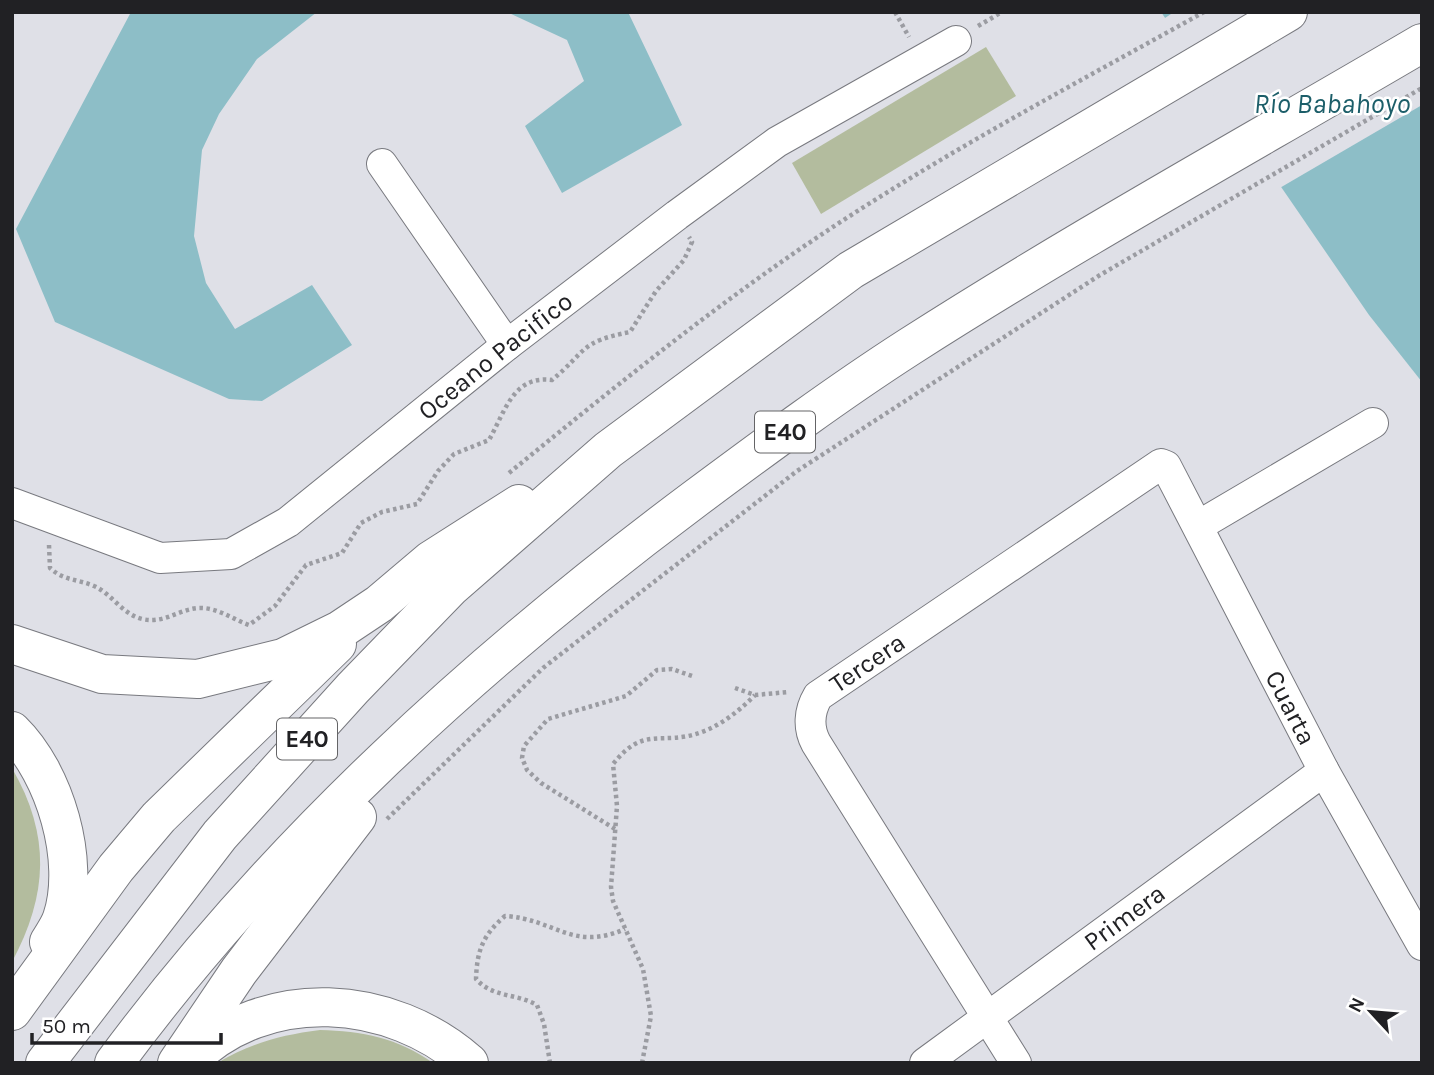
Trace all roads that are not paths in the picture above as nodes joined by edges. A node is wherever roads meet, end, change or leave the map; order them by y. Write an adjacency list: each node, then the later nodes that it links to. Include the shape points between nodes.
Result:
1 (1288, 12): 7 (highway, E40, via 851,270)
2 (956, 41): 5 (street, Oceano Pacifico, via 777,142)
3 (1422, 43): 13 (highway, E40, via 911,346 803,418 609,563)
4 (382, 164): 5 (street)
5 (507, 345): 9 (street, Oceano Pacifico, via 288,522 231,554 160,558)
6 (1373, 423): 10 (street)
7 (608, 450): 11 (highway, via 459,541); 19 (highway, E40, via 450,588 353,688 220,835)
8 (1166, 466): 10 (street, Cuarta); 18 (street, Tercera, via 1154,466 817,696 812,705 810,731)
9 (12, 503)
10 (1198, 526): 15 (street, Cuarta)
11 (379, 604): 12 (highway, via 340,630 283,658 198,679 102,674); 17 (highway, via 159,817)
12 (12, 644)
13 (493, 659): 20 (highway, E40, via 284,860 197,955); 21 (highway, via 334,845)
14 (12, 731): 17 (highway, via 52,792 67,859 62,918)
15 (1324, 771): 16 (street, Cuarta); 18 (street, Primera)
16 (1422, 945)
17 (12, 1011)
18 (987, 1017): 24 (street, Primera); 25 (street, Tercera)
19 (45, 1063)
20 (114, 1063)
21 (177, 1063)
22 (187, 1063): 23 (highway, via 245,1022 307,1007 368,1010 397,1018 445,1043)
23 (469, 1063)
24 (925, 1063)
25 (1016, 1063)

